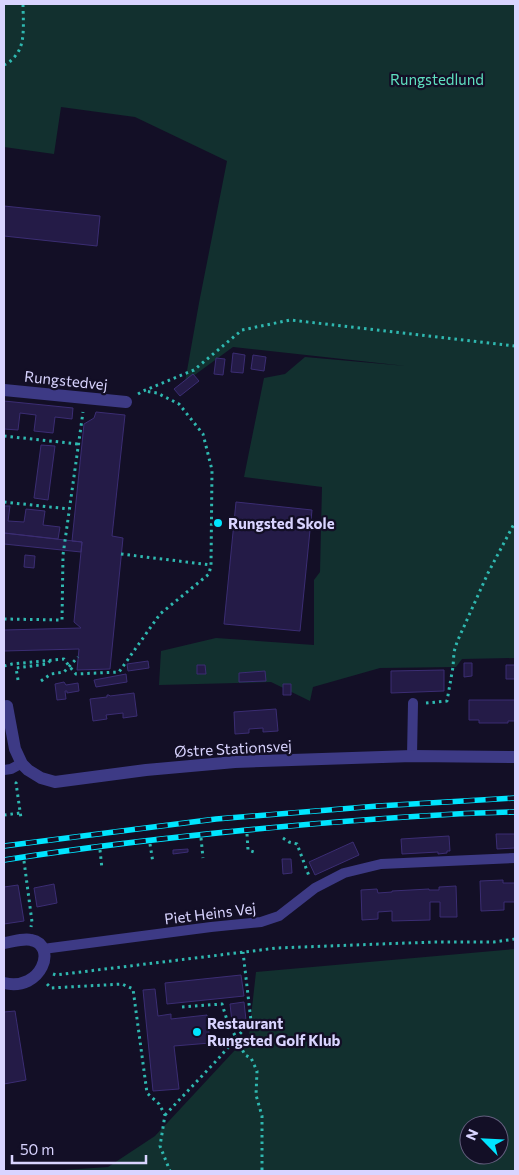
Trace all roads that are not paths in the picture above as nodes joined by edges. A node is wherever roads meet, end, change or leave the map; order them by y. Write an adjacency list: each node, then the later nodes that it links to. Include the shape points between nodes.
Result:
1 (4, 390): 2 (street, Rungstedvej)
2 (126, 402)
3 (413, 704): 5 (lane)
4 (4, 707): 7 (street, via 7,706 15,749)
5 (412, 756): 6 (street, Østre Stationsvej); 7 (street, Østre Stationsvej, via 235,762 55,782 41,778)
6 (515, 756)
7 (25, 766): 8 (lane)
8 (4, 770)
9 (515, 858): 11 (lane, Piet Heins Vej, via 381,864 344,872 315,888 278,916 261,922)
10 (4, 944): 11 (street, via 28,939)
11 (43, 949): 12 (street, via 40,971 33,979)
12 (4, 983)

